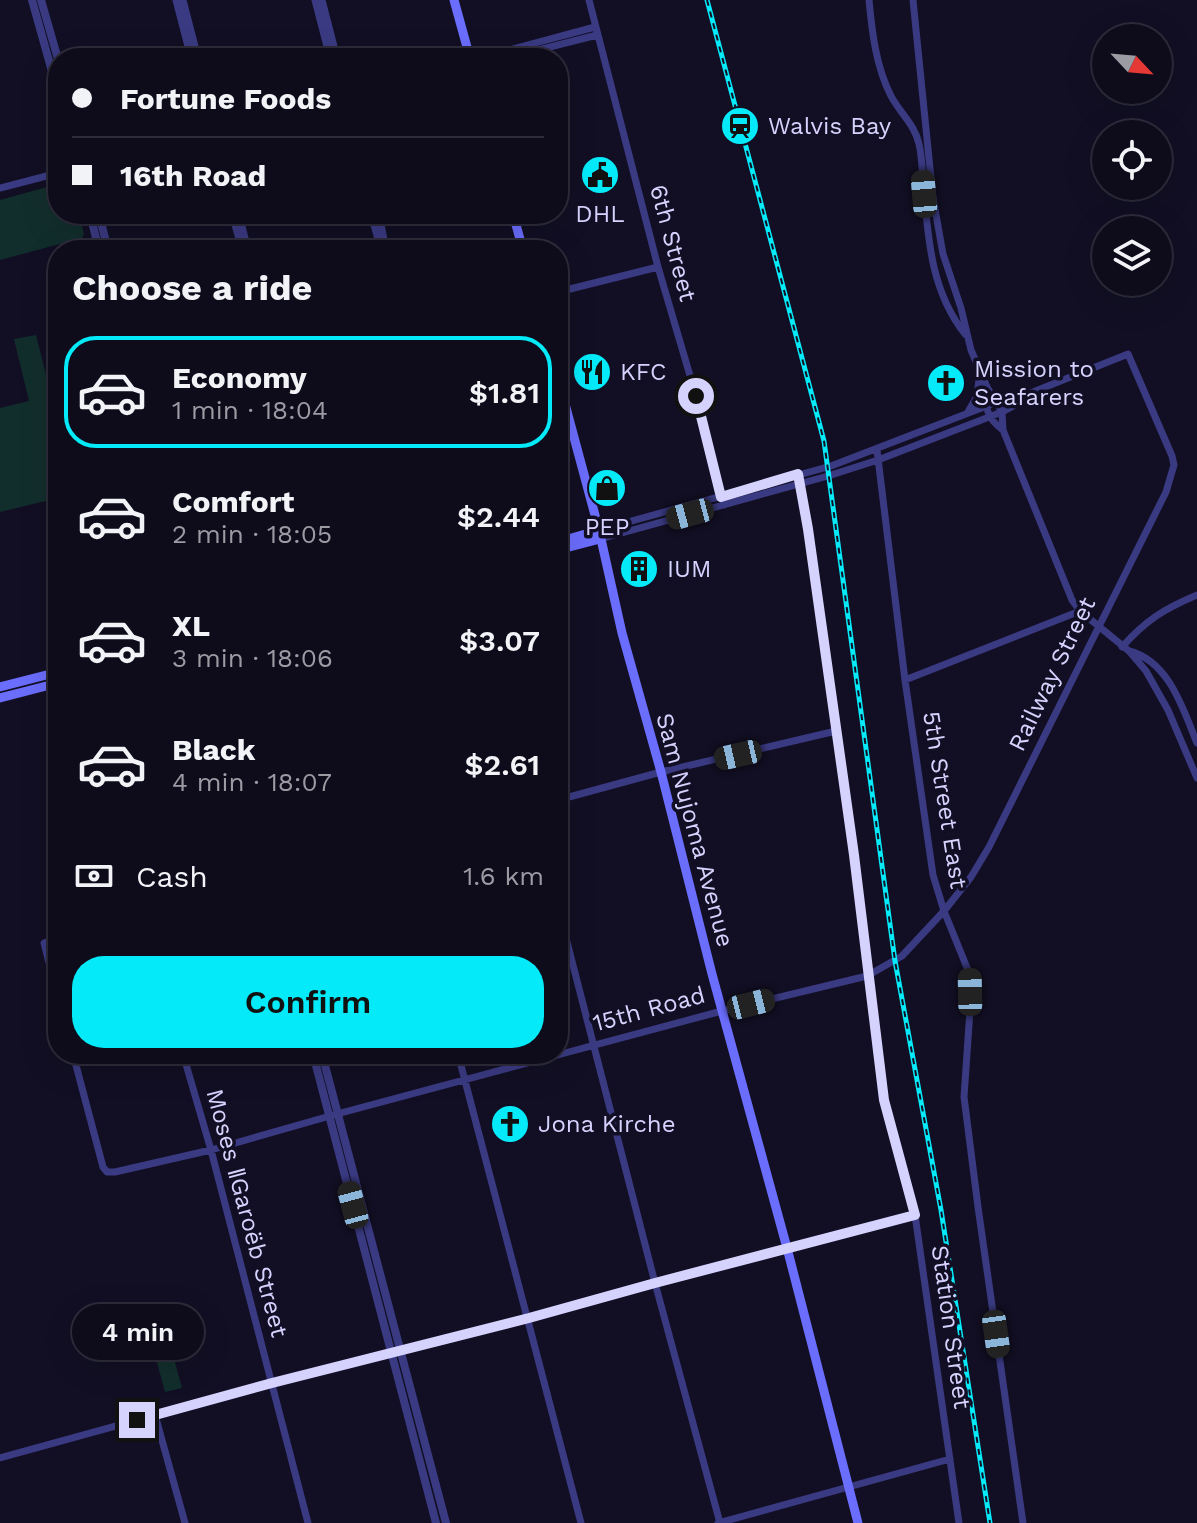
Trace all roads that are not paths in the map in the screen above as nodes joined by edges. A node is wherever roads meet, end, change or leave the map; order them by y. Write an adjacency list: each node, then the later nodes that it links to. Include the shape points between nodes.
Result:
1 (32, 0): 22 (street)
2 (41, 0): 13 (street)
3 (176, 0): 14 (street)
4 (183, 0): 15 (street)
5 (315, 0): 16 (street)
6 (322, 0): 17 (street)
7 (454, 0): 18 (main road)
8 (460, 0): 19 (main road)
9 (589, 0): 12 (street, 6th Street)
10 (869, 0): 27 (street, via 883,75 919,144 936,279 952,317)
11 (913, 0): 27 (street, via 933,198)
12 (596, 31): 20 (street); 21 (street); 25 (street, 6th Street)
13 (55, 48)
14 (188, 48)
15 (195, 48)
16 (327, 48)
17 (334, 48)
18 (471, 48)
19 (472, 48)
20 (520, 48)
21 (540, 48)
22 (48, 57)
23 (48, 176): 24 (street)
24 (0, 188)
25 (658, 267): 26 (street); 41 (street, 6th Street)
26 (568, 290)
27 (966, 334): 28 (street)
28 (980, 370): 29 (street); 34 (street, via 977,396)
29 (987, 387): 31 (street); 32 (street)
30 (1028, 394): 31 (street); 33 (street); 47 (street, Railway Street, via 1128,354 1172,456 1166,492)
31 (997, 402): 32 (street); 33 (street)
32 (986, 406): 34 (street); 36 (street)
33 (1002, 412): 36 (street); 37 (street)
34 (967, 414): 38 (street)
35 (568, 415): 42 (main road, Sam Nujoma Avenue)
36 (989, 417): 37 (street); 39 (street)
37 (1003, 430): 46 (street)
38 (877, 450): 39 (street, 5th Street East); 40 (street)
39 (878, 460): 40 (street); 50 (street, 5th Street East)
40 (798, 479): 41 (street); 54 (street, Station Street)
41 (723, 501): 42 (street)
42 (600, 534): 43 (main road); 44 (main road); 56 (main road, Sam Nujoma Avenue)
43 (568, 540)
44 (568, 546)
45 (1197, 595): 48 (street, via 1148,620)
46 (1080, 611): 47 (street); 50 (street)
47 (1098, 627): 48 (street); 59 (street, Railway Street, via 989,847)
48 (1126, 649): 55 (street, via 1144,656 1175,690); 57 (street, via 1162,697)
49 (48, 675): 52 (main road)
50 (905, 680): 59 (street, 5th Street East, via 933,875)
51 (48, 686): 53 (main road)
52 (0, 687)
53 (0, 698)
54 (836, 731): 56 (street); 63 (street, Station Street)
55 (1197, 743)
56 (661, 772): 58 (street); 64 (main road, Sam Nujoma Avenue)
57 (1197, 778)
58 (568, 797)
59 (944, 911): 63 (street, Railway Street, via 902,956); 94 (street, 5th Street East, via 970,975 964,1097)
60 (48, 942): 62 (street)
61 (568, 944): 65 (street)
62 (48, 959)
63 (867, 976): 64 (street, 15th Road); 76 (street, Station Street, via 884,1100)
64 (722, 1011): 65 (street, 15th Road); 77 (main road, Sam Nujoma Avenue)
65 (595, 1044): 66 (street, 15th Road); 78 (street)
66 (568, 1052)
67 (76, 1064): 75 (street, 15th Road, via 107,1172)
68 (186, 1064): 75 (street, Moses ǁGaroëb Street)
69 (316, 1064): 74 (street)
70 (324, 1064): 74 (street)
71 (461, 1064): 73 (street)
72 (525, 1064): 73 (street, 15th Road)
73 (465, 1081): 74 (street, 15th Road); 79 (street)
74 (334, 1115): 75 (street, 15th Road); 80 (street)
75 (211, 1150): 81 (street, Moses ǁGaroëb Street)
76 (915, 1215): 77 (street); 84 (street, Station Street)
77 (787, 1248): 78 (street); 85 (main road, Sam Nujoma Avenue)
78 (655, 1283): 79 (street); 91 (street)
79 (529, 1318): 80 (street); 90 (street)
80 (396, 1352): 81 (street); 88 (street); 89 (street)
81 (272, 1383): 82 (street); 87 (street, Moses ǁGaroëb Street)
82 (155, 1415): 83 (street); 86 (street)
83 (0, 1458)
84 (950, 1459): 85 (street); 93 (street, Station Street)
85 (848, 1485): 91 (street); 92 (main road, Sam Nujoma Avenue)
86 (185, 1523)
87 (308, 1523)
88 (436, 1523)
89 (446, 1523)
90 (581, 1523)
91 (719, 1523)
92 (858, 1523)
93 (959, 1523)
94 (1023, 1523)

